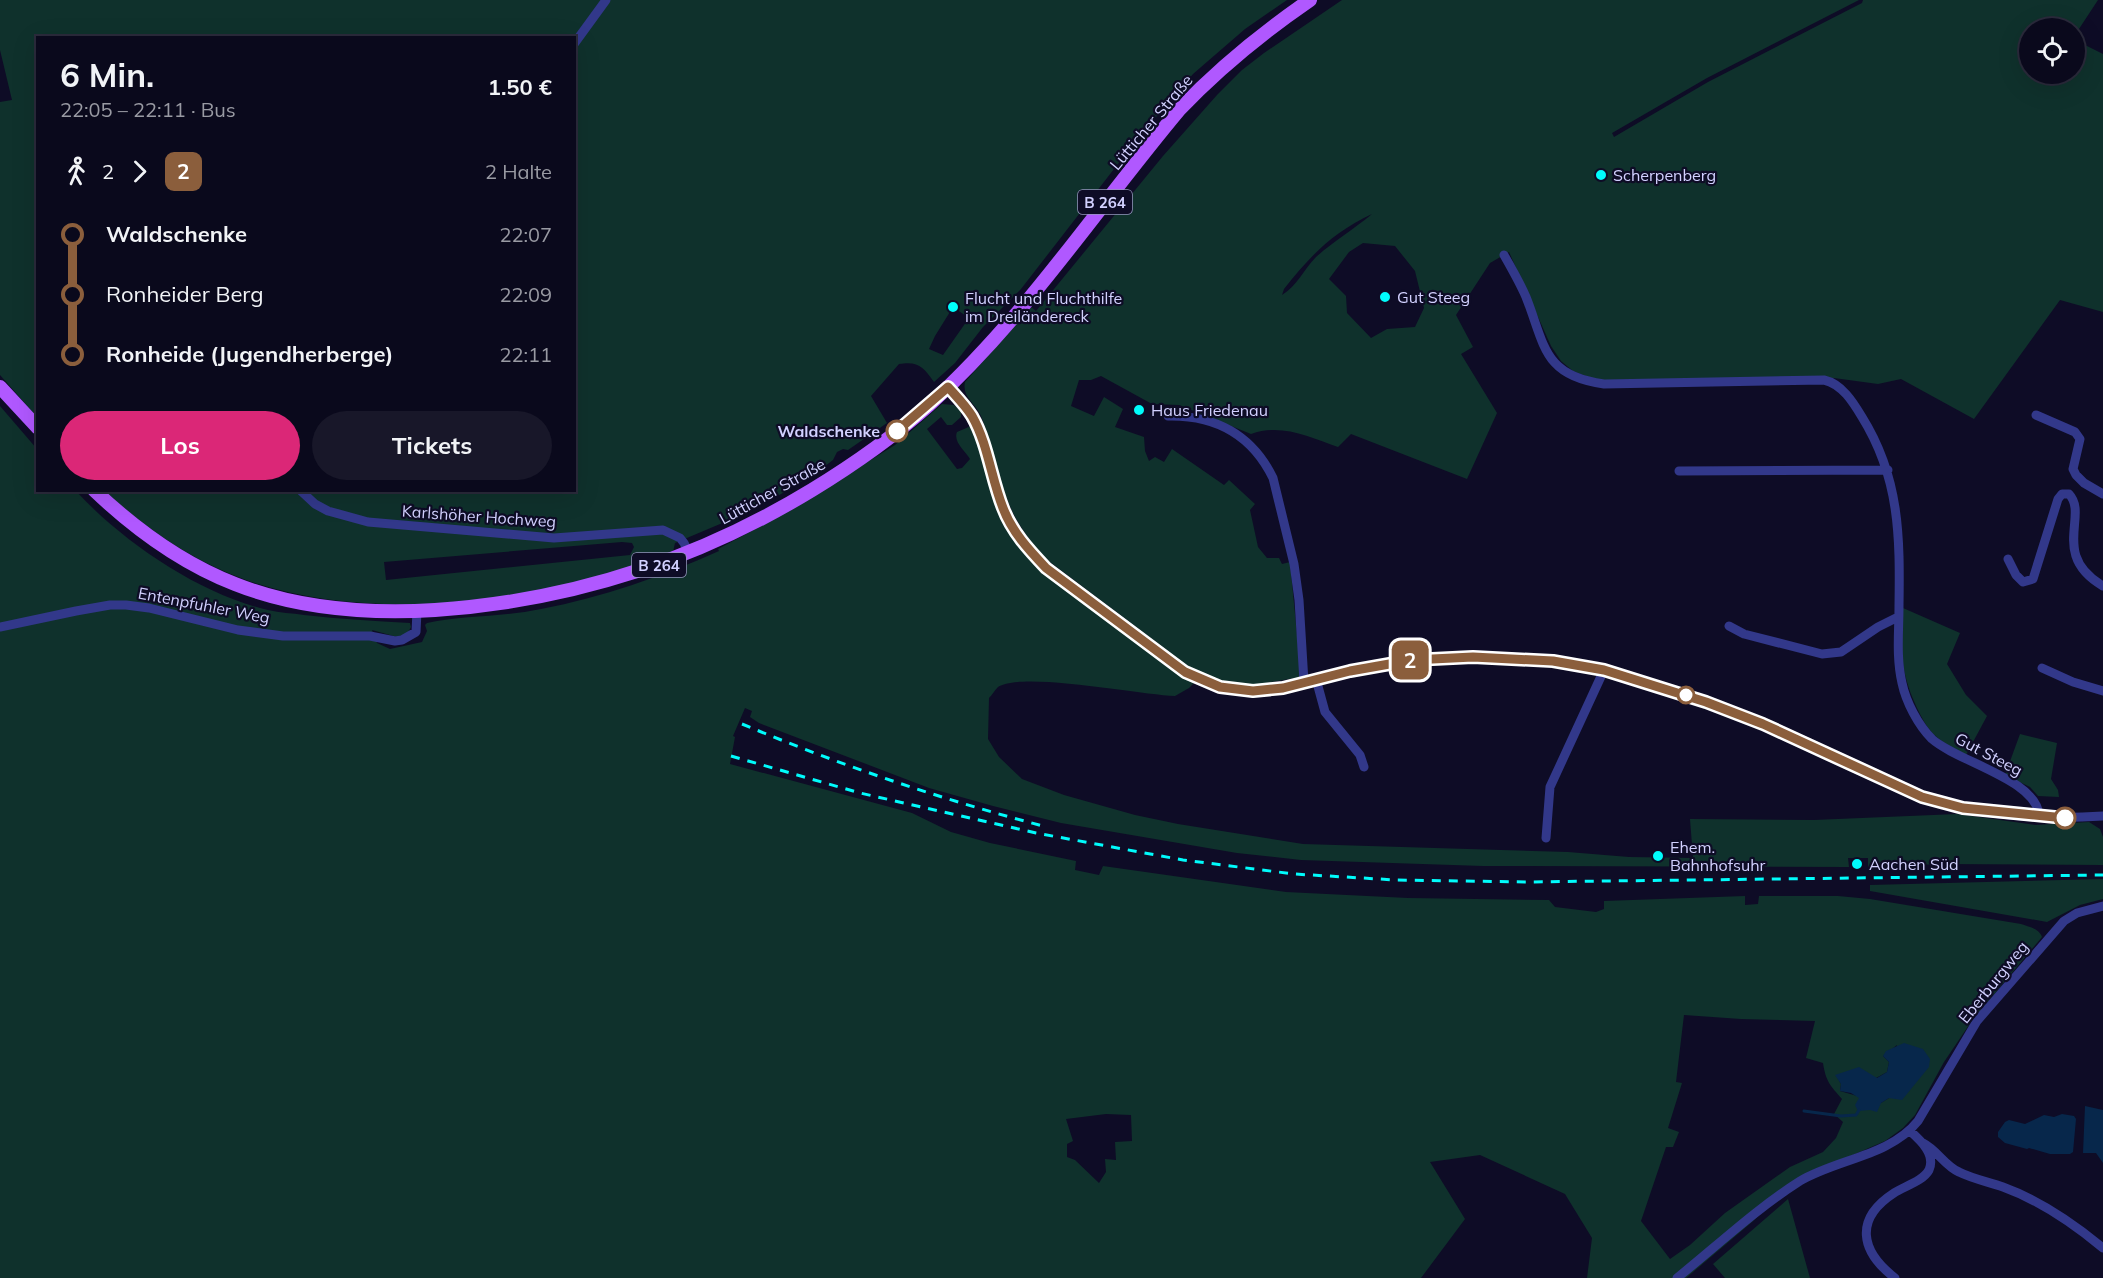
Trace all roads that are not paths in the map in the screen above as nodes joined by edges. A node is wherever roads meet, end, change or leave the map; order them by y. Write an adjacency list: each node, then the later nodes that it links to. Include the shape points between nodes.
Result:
1 (606, 0): 3 (street)
2 (1310, 0): 6 (main road, Lütticher Straße / B 264, via 1253,40 1204,83 1035,293)
3 (576, 41)
4 (1504, 255): 10 (street, Gut Steeg, via 1526,297 1540,340 1560,370 1604,384 1834,382 1860,412)
5 (0, 387): 9 (main road)
6 (948, 387): 15 (main road, Lütticher Straße / B 264, via 897,432 836,475 751,524); 25 (street, via 979,430 1003,508 1014,530 1046,568 1200,680 1247,691)
7 (2036, 415): 14 (street, via 2075,432 2079,439 2073,470)
8 (1168, 416): 25 (street, via 1235,431 1267,466 1294,564)
9 (36, 426)
10 (1888, 470): 11 (street); 19 (street, Gut Steeg, via 1898,523)
11 (1679, 471)
12 (96, 492): 18 (main road, Lütticher Straße / B 264, via 158,544 237,585 312,605 362,611)
13 (302, 492): 15 (street, Karlshöher Hochweg, via 328,510 368,522 554,538 663,530 680,538)
14 (2103, 494)
15 (689, 553): 18 (main road, Lütticher Straße / B 264, via 579,589 477,606)
16 (2008, 559): 17 (street, via 2019,579 2033,579 2058,499 2069,494 2075,506 2074,551 2084,570)
17 (2103, 586)
18 (417, 611): 21 (street, Entenpfuhler Weg, via 416,632 402,640 283,636 126,605 85,609)
19 (1898, 617): 20 (street, via 1841,652 1822,654 1744,634); 28 (street, Gut Steeg, via 1902,684 1925,732 1952,752 2026,791 2039,808)
20 (1729, 626)
21 (0, 627)
22 (2042, 668): 26 (street)
23 (1604, 670): 24 (street, via 1553,661 1473,657 1412,660); 28 (street, via 1763,724 1922,797 1963,808); 30 (street, via 1550,787)
24 (1316, 679): 25 (street); 27 (street, via 1325,712 1360,755)
25 (1304, 682)
26 (2103, 691)
27 (1364, 767)
28 (2039, 816): 29 (street)
29 (2103, 816)
30 (1546, 838)
31 (2103, 906): 32 (street, Eberburgweg, via 2064,921 1990,1005)
32 (1910, 1131): 33 (street); 35 (street, Eberburgweg, via 1884,1146 1801,1180)
33 (1923, 1143): 34 (street, via 1953,1169 2024,1197); 36 (street, via 1931,1163 1928,1172 1883,1202 1866,1229 1872,1254)
34 (2103, 1248)
35 (1677, 1278)
36 (1895, 1278)

